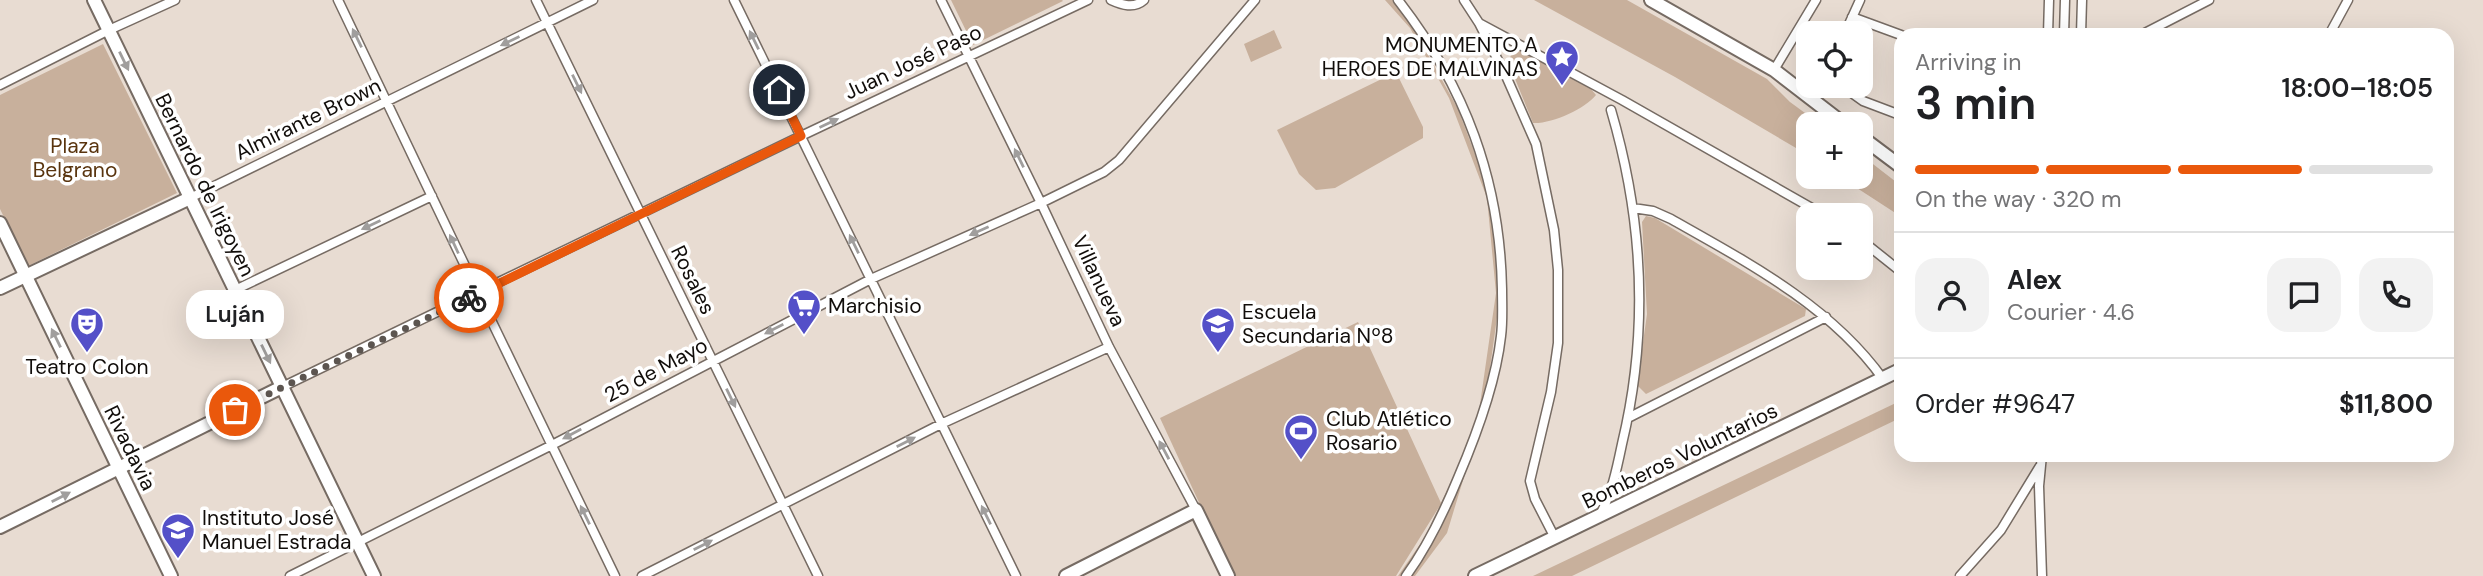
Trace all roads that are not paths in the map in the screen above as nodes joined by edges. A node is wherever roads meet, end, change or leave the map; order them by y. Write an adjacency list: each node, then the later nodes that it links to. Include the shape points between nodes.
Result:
1 (94, 0): 31 (main road, Bernardo de Irigoyen)
2 (175, 0): 31 (street)
3 (338, 0): 37 (street, one-way to 3)
4 (536, 0): 24 (street, Rosales)
5 (593, 0): 24 (street, Almirante Brown)
6 (734, 0): 41 (street, one-way to 6)
7 (942, 0): 33 (street, Villanueva)
8 (1088, 0): 33 (street, Juan José Paso)
9 (1111, 0): 10 (street, via 1128,6)
10 (1144, 0)
11 (1255, 0): 46 (street, 25 de Mayo, via 1119,160)
12 (1398, 0): 85 (street, via 1430,45 1464,108 1486,167 1501,261 1501,337 1484,411 1441,518)
13 (1464, 0): 25 (street)
14 (1651, 0): 34 (main road)
15 (1816, 0): 34 (street)
16 (1860, 0): 22 (street)
17 (2049, 0): 26 (street)
18 (2065, 0): 27 (street)
19 (2082, 0): 28 (street)
20 (2209, 0): 29 (street)
21 (2348, 0): 30 (street)
22 (1852, 17): 23 (street); 32 (street)
23 (1850, 21)
24 (547, 23): 37 (street, Almirante Brown, one-way to 37); 49 (street, Rosales, one-way to 49)
25 (1479, 23): 47 (street); 74 (street, via 1536,144 1555,230 1558,343 1552,392 1530,481)
26 (2048, 28)
27 (2064, 28)
28 (2081, 28)
29 (2155, 28)
30 (2333, 28)
31 (109, 30): 35 (street); 45 (main road, Bernardo de Irigoyen, one-way to 45)
32 (1894, 32)
33 (969, 57): 41 (street, Juan José Paso, one-way to 33); 46 (street, Villanueva, one-way to 33)
34 (1774, 70): 39 (main road)
35 (0, 85)
36 (1859, 98): 40 (street)
37 (387, 102): 44 (street); 45 (street, Almirante Brown)
38 (1611, 110): 48 (street)
39 (1828, 112)
40 (1894, 113)
41 (801, 136): 49 (street, Juan José Paso); 54 (street, one-way to 41)
42 (1873, 146): 43 (main road)
43 (1894, 162)
44 (432, 196): 56 (street, one-way to 56); 57 (street, one-way to 44)
45 (190, 198): 53 (main road, Almirante Brown); 56 (main road, Bernardo de Irigoyen)
46 (1041, 203): 54 (street, 25 de Mayo, one-way to 54); 59 (street, Villanueva)
47 (1803, 203)
48 (1633, 208): 58 (street, via 1653,211 1680,224); 64 (street, via 1641,310)
49 (640, 213): 57 (street, Juan José Paso); 60 (street, Rosales)
50 (0, 223): 53 (main road, Rivadavia)
51 (1873, 249): 52 (street)
52 (1894, 266)
53 (25, 275): 55 (main road, Almirante Brown); 69 (main road, Rivadavia, one-way to 53)
54 (871, 279): 60 (street, 25 de Mayo, one-way to 60); 65 (street)
55 (0, 288)
56 (235, 290): 63 (main road, Bernardo de Irigoyen, one-way to 63)
57 (478, 293): 63 (street, Juan José Paso); 66 (street)
58 (1826, 317): 62 (street, via 1844,331); 64 (street)
59 (1109, 347): 65 (street); 71 (street, Villanueva, one-way to 59)
60 (712, 360): 66 (street, 25 de Mayo, one-way to 66); 70 (street, Rosales, one-way to 70)
61 (1894, 373): 62 (main road, Bomberos Voluntarios)
62 (1883, 379): 72 (main road, Bomberos Voluntarios)
63 (282, 387): 69 (main road, Juan José Paso); 75 (main road, Bernardo de Irigoyen)
64 (1628, 418): 72 (street, via 1608,501)
65 (941, 424): 70 (street, one-way to 65); 82 (street, one-way to 65)
66 (552, 445): 75 (street, 25 de Mayo); 79 (street, one-way to 66)
67 (2041, 462): 68 (street)
68 (2040, 466): 87 (street, via 2001,530); 88 (street)
69 (118, 468): 73 (main road, Juan José Paso, one-way to 69); 76 (main road, Rivadavia)
70 (784, 505): 80 (street, one-way to 70); 81 (street, Rosales)
71 (1196, 510): 83 (main road); 84 (main road, Villanueva)
72 (1600, 516): 74 (main road, Bomberos Voluntarios)
73 (0, 527)
74 (1555, 538): 86 (main road, Bomberos Voluntarios)
75 (358, 543): 77 (street, 25 de Mayo); 78 (main road, Bernardo de Irigoyen)
76 (171, 576)
77 (290, 576)
78 (374, 576)
79 (615, 576)
80 (642, 576)
81 (818, 576)
82 (1016, 576)
83 (1066, 576)
84 (1228, 576)
85 (1406, 576)
86 (1475, 576)
87 (1960, 576)
88 (2042, 576)

